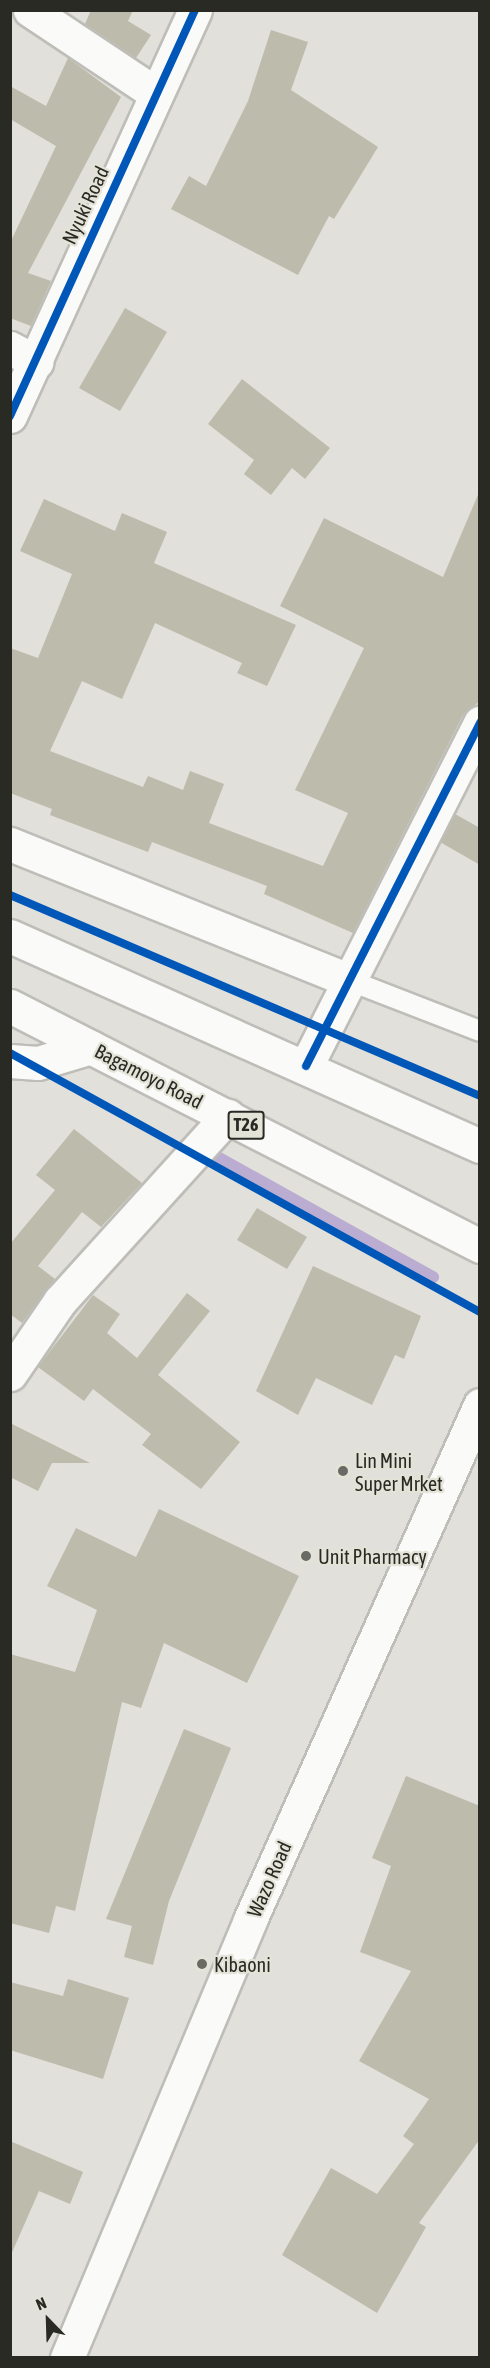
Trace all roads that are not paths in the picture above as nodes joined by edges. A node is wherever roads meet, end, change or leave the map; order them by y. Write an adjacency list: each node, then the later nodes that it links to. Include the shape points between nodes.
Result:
1 (30, 10): 3 (main road)
2 (195, 10): 3 (main road, Nyuki Road)
3 (155, 93): 4 (main road, Nyuki Road)
4 (23, 355): 5 (main road, Nyuki Road)
5 (10, 416)
6 (480, 723): 9 (main road)
7 (10, 844): 9 (main road)
8 (10, 936): 14 (main road)
9 (351, 981): 11 (lane); 14 (main road)
10 (10, 1006): 12 (main road, Bagamoyo Road / T26)
11 (480, 1031)
12 (91, 1047): 13 (main road, via 38,1063); 15 (main road, Bagamoyo Road / T26)
13 (10, 1060)
14 (306, 1066): 16 (main road)
15 (228, 1116): 17 (main road, Bagamoyo Road / T26); 18 (main road, via 60,1300)
16 (480, 1146)
17 (480, 1246)
18 (10, 1374)
19 (477, 1418): 20 (main road, Wazo Road, via 250,1920)
20 (67, 2358)

